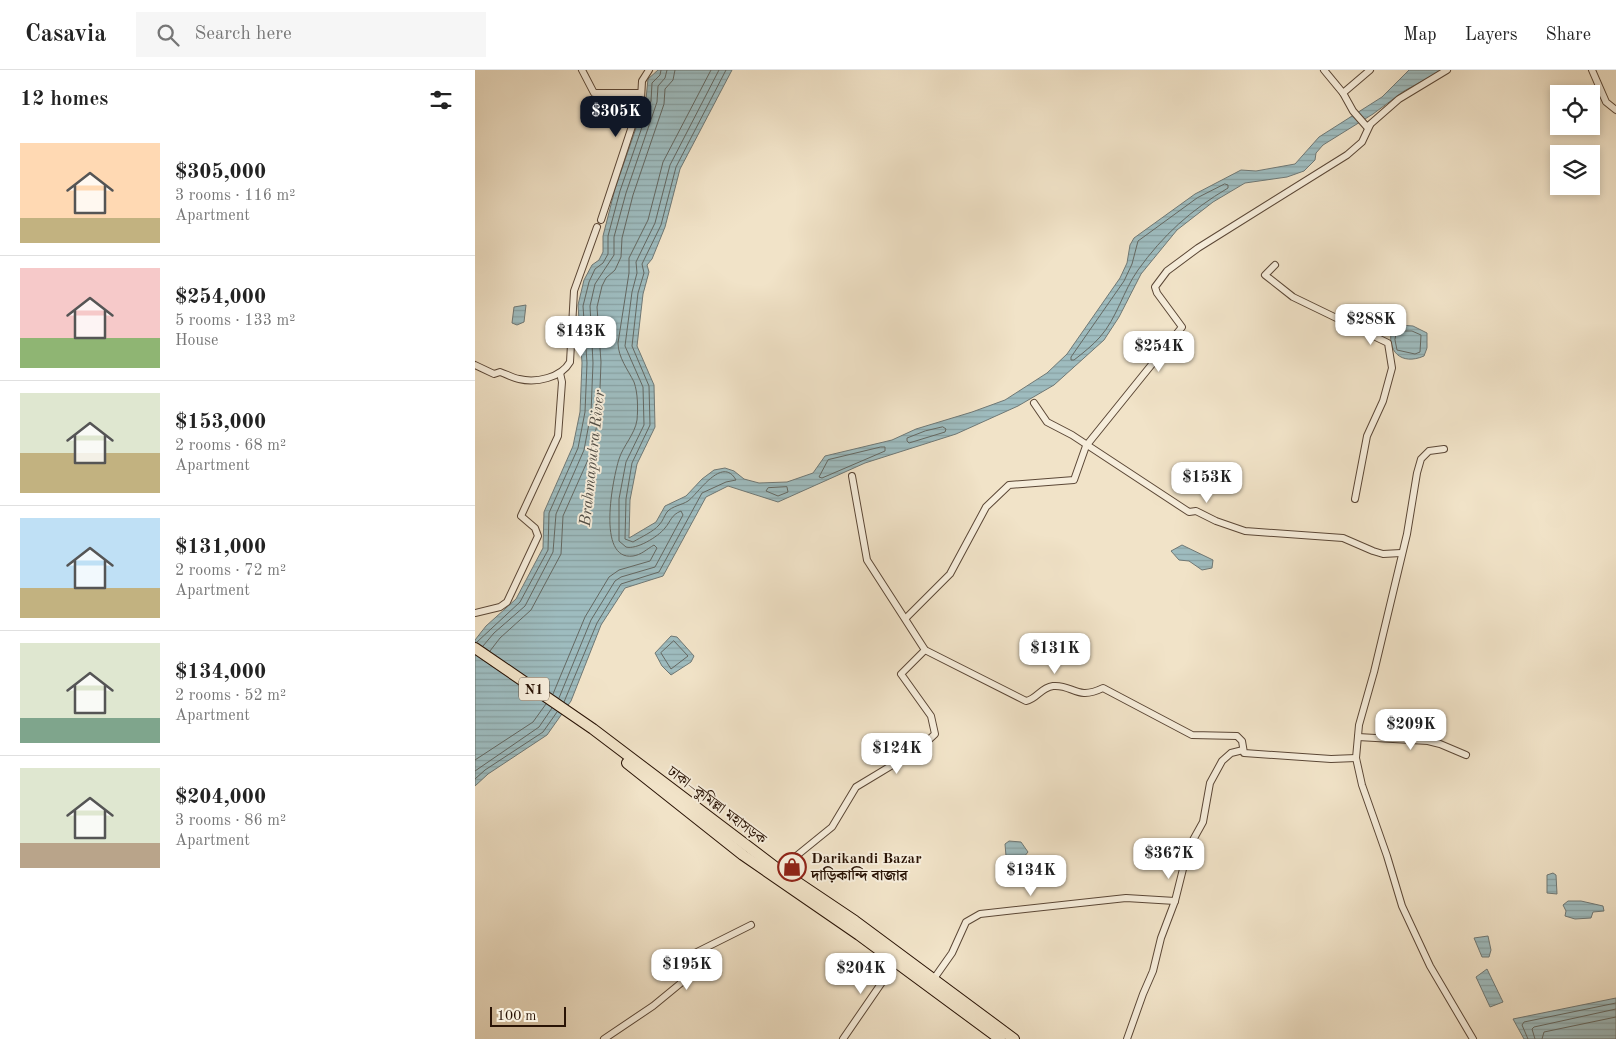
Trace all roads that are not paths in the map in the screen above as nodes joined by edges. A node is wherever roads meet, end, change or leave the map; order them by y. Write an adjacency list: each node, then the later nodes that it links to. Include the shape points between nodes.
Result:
1 (582, 70): 7 (street, via 594,93)
2 (649, 70): 7 (street, via 642,81)
3 (1324, 70): 8 (street)
4 (1370, 70): 8 (street)
5 (1447, 70): 10 (street, via 1399,99)
6 (1592, 70): 9 (street, via 1606,102)
7 (641, 93): 11 (street, via 636,118)
8 (1343, 93): 10 (street)
9 (1616, 110)
10 (1367, 126): 17 (street, via 1362,142 1347,155 1198,248 1167,271 1155,287 1183,327)
11 (601, 220)
12 (597, 227): 15 (street, via 574,292 570,362)
13 (1275, 265): 20 (street, via 1265,275 1293,297 1388,343 1392,368 1383,401 1367,436)
14 (475, 365): 15 (street, via 494,374 500,372 520,380)
15 (560, 373): 22 (street, via 557,436 521,516 535,528 538,536 507,602)
16 (1034, 403): 17 (street, via 1042,418)
17 (1087, 446): 21 (street, via 1189,512 1196,511 1245,531 1343,538 1383,554); 23 (street, via 1074,480 1009,485 986,507 949,574)
18 (1444, 448): 21 (street, via 1429,452 1419,464)
19 (851, 476): 23 (street, via 867,560)
20 (1355, 498)
21 (1401, 553): 28 (street)
22 (475, 613)
23 (906, 618): 25 (street)
24 (475, 648): 27 (highway, ঢাকা–কুমিল্লা মহাসড়ক / N1)
25 (925, 650): 29 (street, via 1016,698 1032,700 1043,688 1052,686 1087,694 1103,688 1192,735 1237,736 1242,741); 32 (street, via 901,674 931,716 935,734 919,749 856,787 832,827)
26 (475, 655): 27 (highway, ঢাকা–কুমিল্লা মহাসড়ক / N1)
27 (591, 731): 32 (highway, ঢাকা–কুমিল্লা মহাসড়ক / N1); 35 (highway, ঢাকা–কুমিল্লা মহাসড়ক / N1, via 743,855)
28 (1358, 737): 30 (street, via 1428,741); 31 (street)
29 (1243, 750): 31 (street, via 1248,754); 33 (street, via 1231,753 1215,771 1203,822 1188,848)
30 (1466, 755)
31 (1356, 758): 42 (street, via 1401,906)
32 (779, 870): 36 (highway, ঢাকা–কুমিল্লা মহাসড়ক / N1, via 855,921)
33 (1175, 901): 36 (street, via 1126,898 980,914 965,922 952,953); 41 (street)
34 (751, 925): 37 (street, via 693,954 684,966 681,983)
35 (896, 962): 38 (street); 39 (highway, ঢাকা–কুমিল্লা মহাসড়ক / N1)
36 (933, 980): 40 (highway, ঢাকা–কুমিল্লা মহাসড়ক / N1)
37 (604, 1039)
38 (843, 1039)
39 (1000, 1039)
40 (1014, 1039)
41 (1127, 1039)
42 (1473, 1039)

